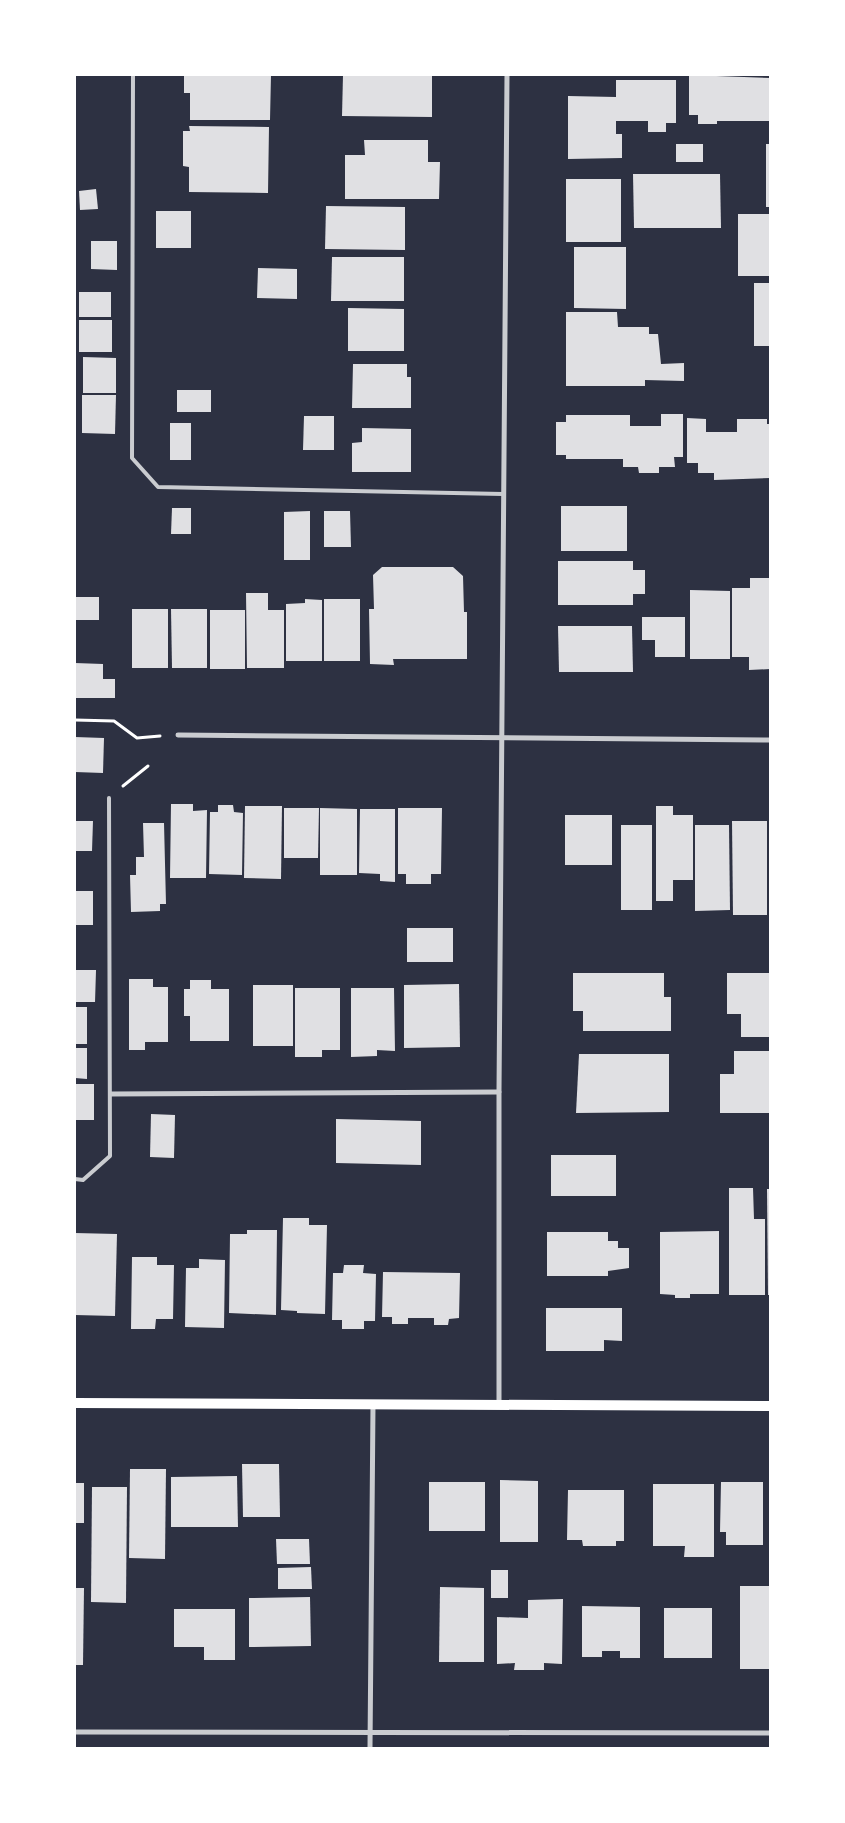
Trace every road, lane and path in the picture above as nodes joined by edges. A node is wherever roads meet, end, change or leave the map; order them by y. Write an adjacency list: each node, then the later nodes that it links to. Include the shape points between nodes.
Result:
1 (133, 75): 3 (lane, via 132,458 158,487)
2 (507, 75): 3 (street)
3 (502, 494): 6 (street)
4 (75, 720): 5 (path, via 114,721 137,738)
5 (178, 735): 6 (street)
6 (502, 738): 7 (street); 10 (street)
7 (770, 740)
8 (148, 766): 9 (path)
9 (109, 798): 11 (lane)
10 (499, 1092): 11 (street); 15 (street)
11 (111, 1094): 12 (lane, via 110,1156 83,1180)
12 (75, 1179)
13 (75, 1403): 14 (main road)
14 (373, 1404): 15 (main road); 18 (street)
15 (500, 1404): 16 (main road)
16 (770, 1406)
17 (75, 1732): 18 (street)
18 (371, 1733): 19 (street); 20 (street)
19 (770, 1733)
20 (370, 1748)

